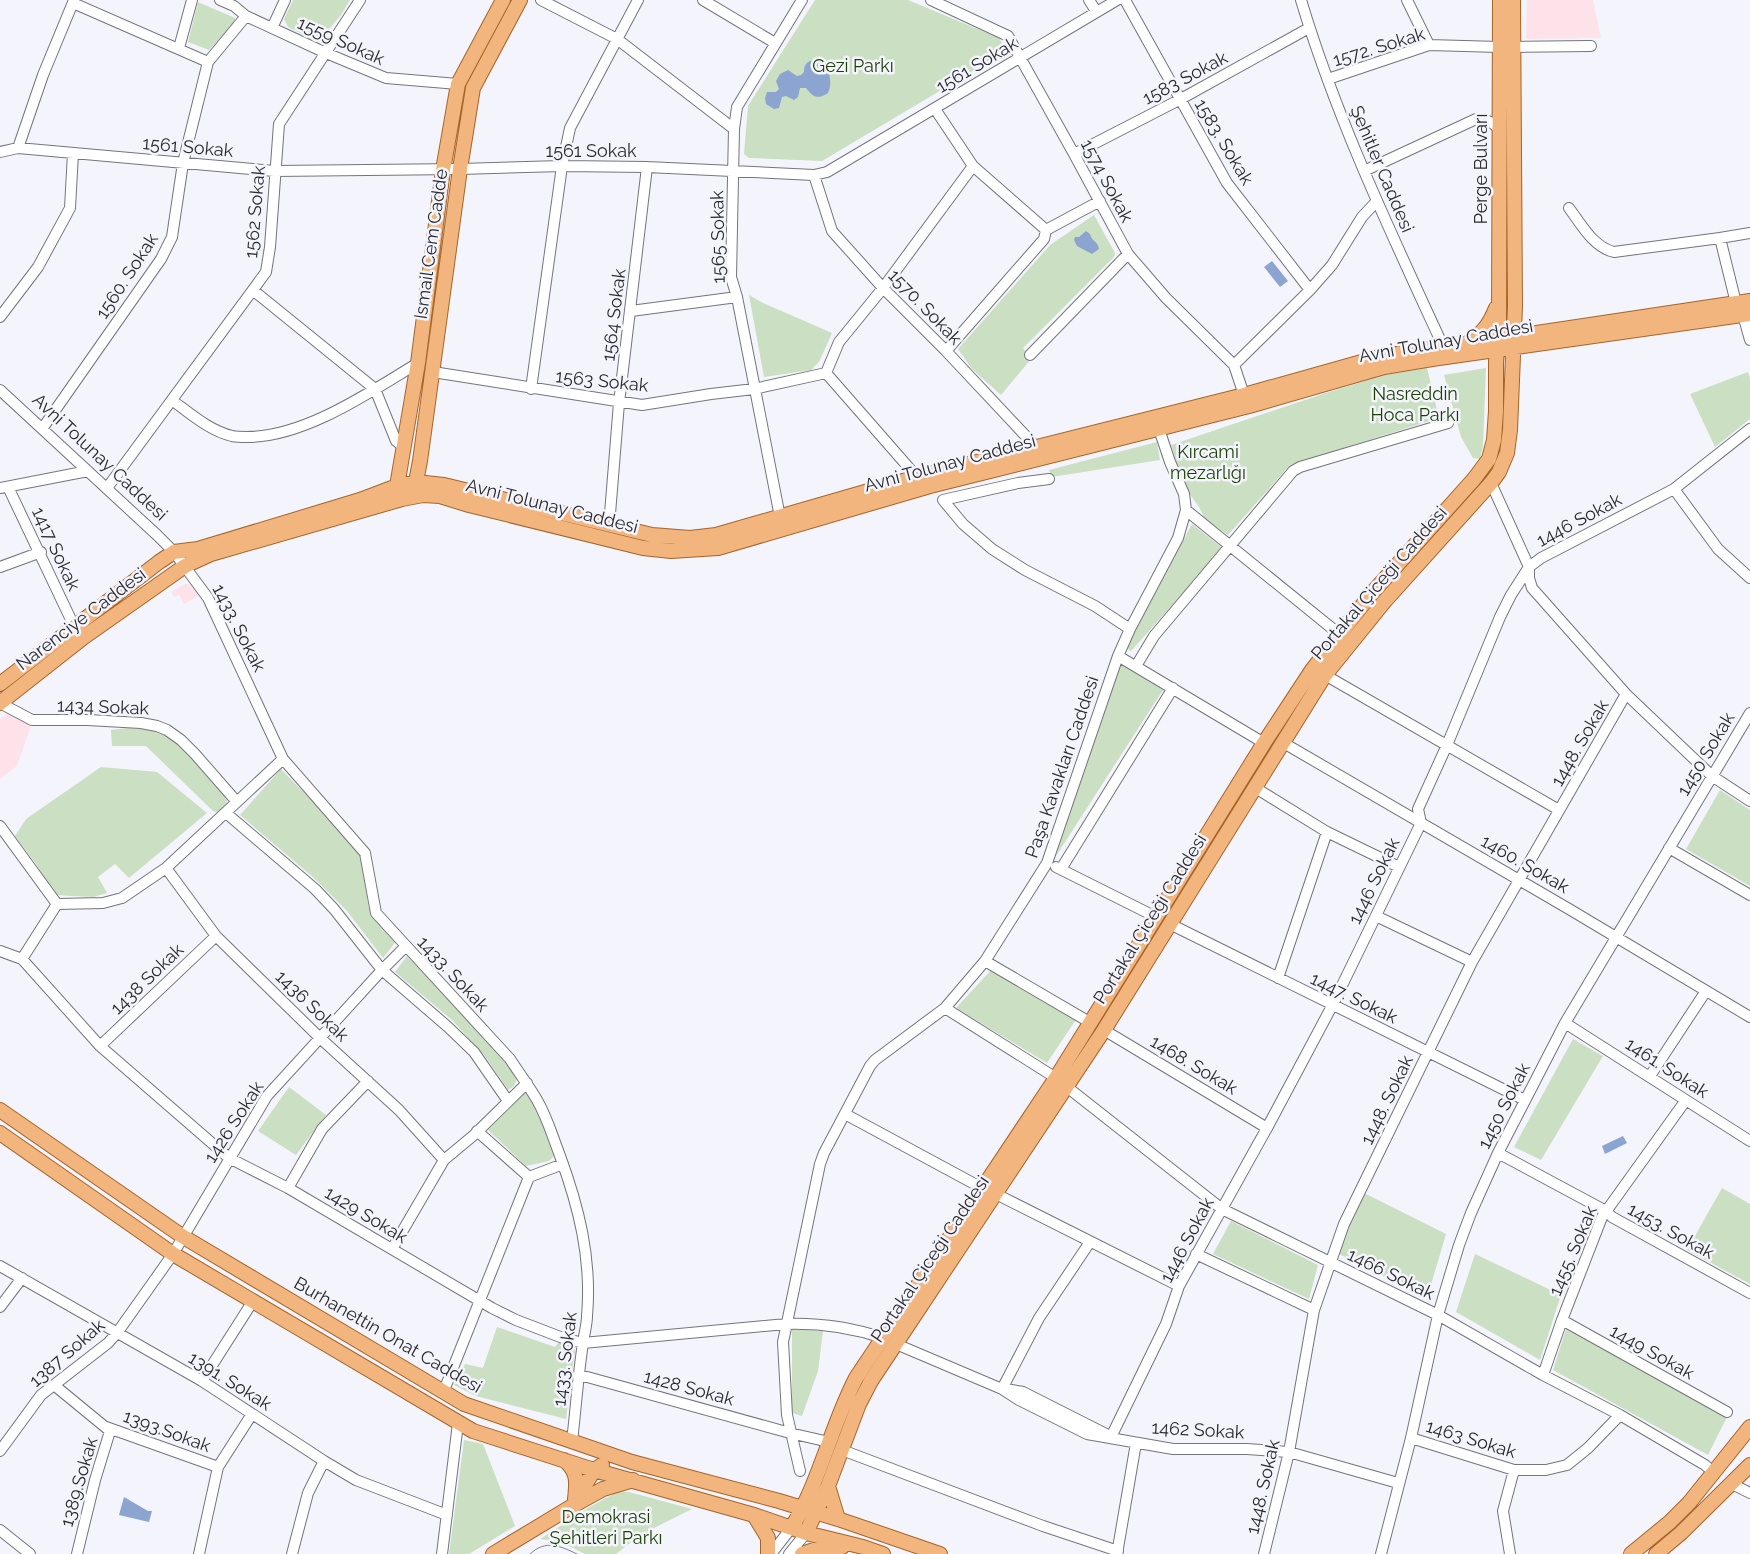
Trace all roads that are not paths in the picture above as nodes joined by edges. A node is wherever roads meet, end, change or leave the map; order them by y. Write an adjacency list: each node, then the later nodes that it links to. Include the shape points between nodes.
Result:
1 (192, 0): 30 (street)
2 (220, 0): 22 (street, 1559 Sokak)
3 (285, 0): 23 (street)
4 (360, 0): 31 (street, 1562 Sokak)
5 (503, 0): 35 (main road, Ismail Cem Cadde)
6 (520, 0): 48 (main road, Ismail Cem Cadde, via 473,88)
7 (541, 0): 25 (street)
8 (638, 0): 25 (street)
9 (703, 0): 26 (street)
10 (802, 0): 26 (street, 1565 Sokak)
11 (931, 0): 20 (street, 1574 Sokak)
12 (1089, 0): 21 (street)
13 (1117, 0): 21 (street, 1561 Sokak)
14 (1125, 0): 36 (street, 1583. Sokak)
15 (1301, 0): 24 (street, Şehitler Caddesi)
16 (1407, 0): 27 (street)
17 (1500, 0): 29 (main road, Perge Bulvarı)
18 (1513, 0): 29 (main road, Perge Bulvarı)
19 (73, 2): 30 (street); 40 (street)
20 (942, 2): 32 (street, 1574 Sokak, via 1008,36)
21 (1096, 11): 32 (street, 1561 Sokak)
22 (246, 16): 23 (street, 1559 Sokak); 33 (street, 1560. Sokak)
23 (272, 28): 31 (street, 1559 Sokak)
24 (1309, 28): 34 (street, Şehitler Caddesi); 36 (street, 1583 Sokak)
25 (617, 39): 38 (street); 45 (street, via 570,128)
26 (775, 43): 38 (street, 1565 Sokak, via 736,106)
27 (1429, 45): 29 (street, 1572. Sokak); 34 (street, 1572. Sokak)
28 (1591, 46): 29 (street, 1572. Sokak)
29 (1506, 47): 39 (main road, Perge Bulvarı); 67 (main road, Perge Bulvarı)
30 (179, 48): 33 (street)
31 (326, 53): 35 (street, 1559 Sokak, via 386,78); 50 (street, 1562 Sokak, via 279,124)
32 (1021, 58): 37 (street, 1561 Sokak); 43 (street, 1574 Sokak)
33 (208, 62): 44 (street, 1560. Sokak)
34 (1328, 80): 52 (street, Şehitler Caddesi)
35 (458, 84): 49 (main road, Ismail Cem Cadde)
36 (1179, 100): 43 (street, 1583 Sokak); 62 (street, 1583. Sokak, via 1227,183)
37 (935, 109): 46 (street); 53 (street, 1561 Sokak, via 828,172)
38 (734, 129): 51 (street, 1565 Sokak)
39 (1500, 130): 52 (street, via 1492,122 1476,119); 66 (main road, Perge Bulvarı)
40 (18, 148): 41 (street, 1561 Sokak); 42 (street, 1561 Sokak)
41 (0, 152)
42 (73, 153): 44 (street, 1561 Sokak); 70 (street, via 70,208 38,267)
43 (1074, 154): 54 (street, 1574 Sokak)
44 (183, 163): 50 (street, 1561 Sokak); 91 (street, 1560. Sokak, via 168,248)
45 (562, 166): 47 (street, 1561 Sokak); 48 (street, 1561 Sokak); 84 (street)
46 (973, 166): 57 (street); 61 (street)
47 (648, 167): 51 (street, 1561 Sokak); 68 (street, 1564 Sokak)
48 (460, 169): 49 (street, 1561 Sokak); 81 (main road, Ismail Cem Cadde)
49 (443, 170): 50 (street, 1561 Sokak); 79 (main road, Ismail Cem Cadde)
50 (274, 171): 63 (street, 1562 Sokak, via 266,272)
51 (734, 171): 53 (street, 1561 Sokak); 64 (street, 1565 Sokak, via 731,277)
52 (1364, 171): 55 (street, Şehitler Caddesi)
53 (814, 175): 61 (street, 1570. Sokak, via 832,231)
54 (1100, 200): 57 (street); 60 (street, 1574 Sokak)
55 (1376, 202): 62 (street, via 1362,216 1332,266); 76 (street, Şehitler Caddesi)
56 (1569, 208): 59 (street, via 1604,250 1614,252)
57 (1046, 230): 77 (street, via 1044,239)
58 (1750, 232): 59 (street)
59 (1720, 238): 69 (street)
60 (1128, 254): 78 (street); 80 (street, 1574 Sokak, via 1166,298)
61 (883, 288): 77 (street, 1570. Sokak); 82 (street, via 839,342)
62 (1310, 290): 80 (street)
63 (254, 291): 83 (street); 88 (street, 1562 Sokak)
64 (736, 297): 68 (street); 85 (street, 1565 Sokak)
65 (1750, 301): 69 (main road, Avni Tolunay Caddesi)
66 (1499, 303): 74 (main road, via 1485,330); 75 (main road, Perge Bulvarı)
67 (1514, 306): 71 (main road, via 1522,320 1533,326 1561,324); 73 (main road, Perge Bulvarı)
68 (631, 311): 89 (street, 1564 Sokak)
69 (1743, 311): 71 (main road, Avni Tolunay Caddesi, via 1679,313); 72 (street); 73 (main road, Avni Tolunay Caddesi)
70 (0, 318)
71 (1568, 328): 73 (main road, Avni Tolunay Caddesi)
72 (1750, 340)
73 (1514, 342): 75 (main road, Avni Tolunay Caddesi); 101 (main road, Portakal Çiceği Caddesi, via 1507,453)
74 (1465, 343): 75 (main road, Avni Tolunay Caddesi); 76 (main road, Avni Tolunay Caddesi)
75 (1498, 344): 92 (main road, Avni Tolunay Caddesi, via 1384,367); 119 (main road, Portakal Çiceği Caddesi, via 1495,430 1489,459)
76 (1443, 346): 87 (main road, Avni Tolunay Caddesi, via 1383,356)
77 (946, 351): 95 (street, 1570. Sokak)
78 (1030, 355)
79 (418, 363): 83 (street); 94 (main road, Ismail Cem Cadde)
80 (1234, 365): 87 (street, 1574 Sokak)
81 (433, 372): 84 (street, 1563 Sokak); 96 (main road, Ismail Cem Cadde)
82 (826, 373): 85 (street, 1563 Sokak); 98 (street)
83 (375, 389): 88 (street, via 338,411 262,437 233,436 213,430); 94 (street, via 396,441)
84 (532, 389): 89 (street, 1563 Sokak)
85 (754, 389): 89 (street, 1563 Sokak, via 642,405); 108 (street, 1565 Sokak)
86 (0, 390): 91 (street, Avni Tolunay Caddesi)
87 (1244, 395): 95 (main road, Avni Tolunay Caddesi)
88 (173, 401): 104 (street, 1562 Sokak)
89 (619, 403): 109 (street, 1564 Sokak)
90 (1448, 424): 110 (street, via 1300,467)
91 (42, 429): 97 (street, Avni Tolunay Caddesi)
92 (1159, 429): 106 (main road, Avni Tolunay Caddesi, via 930,486 718,548 691,551 643,548 440,496); 107 (street, Paşa Kavakları Caddesi, via 1184,494)
93 (1750, 429): 105 (street, 1446 Sokak)
94 (404, 446): 106 (main road, Ismail Cem Cadde)
95 (1037, 448): 98 (main road, Avni Tolunay Caddesi)
96 (420, 461): 100 (main road, Ismail Cem Cadde); 102 (main road, via 432,478)
97 (88, 471): 103 (street); 104 (street, Avni Tolunay Caddesi)
98 (918, 477): 108 (main road, Avni Tolunay Caddesi)
99 (1049, 479): 118 (street, via 944,500 963,524 992,550 1095,606)
100 (416, 482): 102 (main road, Avni Tolunay Caddesi); 106 (main road, Ismail Cem Cadde, via 411,492)
101 (1491, 483): 115 (street); 122 (main road, Portakal Çiceği Caddesi, via 1384,602)
102 (444, 485): 109 (main road, Avni Tolunay Caddesi)
103 (4, 488): 111 (street, 1417 Sokak)
104 (107, 488): 112 (street, Avni Tolunay Caddesi)
105 (1674, 489): 115 (street, 1446 Sokak); 116 (street, via 1718,549)
106 (400, 492): 112 (main road, Avni Tolunay Caddesi, via 360,500 198,549); 113 (main road, Avni Tolunay Caddesi, via 211,554)
107 (1186, 510): 110 (street); 118 (street, Paşa Kavakları Caddesi, via 1178,538)
108 (780, 517): 109 (main road, Avni Tolunay Caddesi, via 716,535 690,538 652,535)
109 (609, 526)
110 (1230, 545): 119 (street); 121 (street, via 1154,636)
111 (41, 552): 114 (street); 117 (street, 1417 Sokak)
112 (174, 552): 113 (street, Avni Tolunay Caddesi); 117 (main road, Narenciye Caddesi)
113 (184, 566): 126 (main road, Narenciye Caddesi, via 84,637); 131 (street, 1433. Sokak, via 208,598)
114 (0, 567)
115 (1529, 567): 125 (street, via 1532,588); 130 (street, 1446 Sokak, via 1500,617)
116 (1750, 578)
117 (74, 626): 123 (main road, Narenciye Caddesi)
118 (1130, 629): 120 (street, Paşa Kavakları Caddesi)
119 (1339, 634): 128 (main road, Portakal Çiceği Caddesi)
120 (1118, 656): 121 (street); 142 (street, Paşa Kavakları Caddesi)
121 (1136, 666): 124 (street)
122 (1325, 675): 129 (main road, Portakal Çiceği Caddesi); 130 (street)
123 (0, 684)
124 (1173, 688): 128 (street); 145 (street)
125 (1626, 694): 132 (street); 136 (street, 1448. Sokak)
126 (0, 703): 135 (street, 1434 Sokak, via 32,720 141,723 167,730 195,754)
127 (1750, 713): 132 (street, 1450 Sokak)
128 (1264, 742): 150 (main road, Portakal Çiceği Caddesi)
129 (1282, 742): 133 (main road, Portakal Çiceği Caddesi); 138 (street, 1460. Sokak)
130 (1447, 745): 136 (street); 138 (street, 1446 Sokak, via 1418,808)
131 (284, 759): 135 (street); 154 (street, 1433. Sokak, via 365,853 376,914)
132 (1712, 776): 134 (street); 141 (street, 1450 Sokak)
133 (1254, 787): 140 (street); 151 (main road, Portakal Çiceği Caddesi)
134 (1750, 801)
135 (237, 802): 137 (street)
136 (1559, 810): 146 (street, 1448. Sokak)
137 (226, 813): 144 (street); 159 (street, via 315,889)
138 (1421, 823): 143 (street, 1446 Sokak); 146 (street, 1460. Sokak)
139 (0, 826): 148 (street)
140 (1327, 832): 143 (street); 160 (street)
141 (1669, 848): 147 (street); 153 (street, 1450 Sokak)
142 (1047, 863): 145 (street); 157 (street, Paşa Kavakları Caddesi)
143 (1399, 867): 149 (street, 1446 Sokak)
144 (166, 868): 148 (street, via 122,898 102,903); 152 (street, 1436 Sokak)
145 (1061, 869): 150 (street)
146 (1518, 879): 153 (street, 1460. Sokak); 158 (street, 1448. Sokak)
147 (1750, 895)
148 (57, 904): 156 (street)
149 (1376, 916): 158 (street); 162 (street, 1446 Sokak)
150 (1156, 917): 165 (main road, Portakal Çiceği Caddesi)
151 (1170, 924): 160 (street, 1447. Sokak); 167 (main road, Portakal Çiceği Caddesi)
152 (216, 936): 168 (street, 1436 Sokak); 169 (street, 1438 Sokak)
153 (1616, 937): 161 (street, 1460. Sokak); 166 (street, 1450 Sokak)
154 (406, 946): 159 (street, 1426 Sokak); 173 (street, 1433. Sokak, via 510,1059)
155 (0, 951): 156 (street, 1429 Sokak)
156 (22, 959): 169 (street, 1429 Sokak)
157 (985, 961): 163 (street, Paşa Kavakları Caddesi); 165 (street)
158 (1472, 962): 170 (street, 1448. Sokak)
159 (382, 970): 168 (street, 1426 Sokak); 177 (street, via 474,1052)
160 (1278, 978): 162 (street, 1447. Sokak)
161 (1706, 992): 164 (street, 1460. Sokak); 171 (street)
162 (1332, 1006): 170 (street, 1447. Sokak); 180 (street, 1446 Sokak)
163 (945, 1008): 174 (street, 1466 Sokak); 179 (street, Paşa Kavakları Caddesi, via 875,1060)
164 (1750, 1017)
165 (1091, 1023): 174 (main road, Portakal Çiceği Caddesi)
166 (1566, 1023): 171 (street, 1461. Sokak); 175 (street, 1450 Sokak)
167 (1104, 1030): 174 (main road, Portakal Çiceği Caddesi); 180 (street, 1468. Sokak)
168 (319, 1037): 172 (street, 1436 Sokak); 185 (street, 1426 Sokak, via 267,1096)
169 (100, 1046): 185 (street, 1429 Sokak)
170 (1428, 1053): 175 (street, 1447. Sokak); 199 (street, 1448. Sokak, via 1344,1224)
171 (1650, 1076): 176 (street, 1461. Sokak)
172 (368, 1081): 186 (street, 1436 Sokak, via 400,1110); 189 (street, via 322,1129)
173 (527, 1083): 177 (street); 187 (street, 1433. Sokak, via 548,1122)
174 (1061, 1083): 190 (main road, Portakal Çiceği Caddesi); 191 (main road, Portakal Çiceği Caddesi); 192 (street, 1466 Sokak)
175 (1525, 1100): 184 (street, 1450 Sokak)
176 (1686, 1100): 183 (street, 1461. Sokak); 193 (street, 1455. Sokak)
177 (508, 1101): 181 (street)
178 (0, 1110): 194 (main road, Burhanettin Onat Caddesi)
179 (844, 1114): 190 (street); 210 (street, Paşa Kavakları Caddesi, via 820,1164)
180 (1267, 1128): 192 (street, 1446 Sokak)
181 (478, 1131): 186 (street); 188 (street)
182 (0, 1133): 197 (main road)
183 (1750, 1141)
184 (1498, 1153): 193 (street, 1453. Sokak); 208 (street, 1450 Sokak, via 1459,1245)
185 (229, 1158): 189 (street, 1429 Sokak); 194 (street, 1426 Sokak)
186 (444, 1160): 196 (street)
187 (563, 1164): 188 (street); 213 (street, 1433. Sokak, via 583,1232 588,1317)
188 (529, 1177): 205 (street)
189 (288, 1188): 196 (street, 1429 Sokak)
190 (982, 1188): 212 (main road, Portakal Çiceği Caddesi)
191 (996, 1194): 195 (street); 214 (main road, Portakal Çiceği Caddesi)
192 (1222, 1209): 198 (street, 1446 Sokak); 199 (street, 1466 Sokak)
193 (1606, 1211): 203 (street, 1453. Sokak); 209 (street, 1455. Sokak)
194 (182, 1236): 197 (street, 1426 Sokak); 220 (main road, Burhanettin Onat Caddesi)
195 (1090, 1242): 202 (street); 219 (street, via 1039,1318)
196 (392, 1249): 205 (street, 1429 Sokak)
197 (173, 1254): 204 (main road); 211 (street, 1387 Sokak)
198 (1196, 1254): 202 (street, 1446 Sokak); 207 (street)
199 (1330, 1262): 207 (street, 1448. Sokak); 208 (street, 1466 Sokak)
200 (0, 1266): 201 (street, 1391. Sokak)
201 (22, 1278): 206 (street); 211 (street, 1391. Sokak)
202 (1180, 1286): 228 (street, 1446 Sokak, via 1166,1324)
203 (1750, 1293)
204 (253, 1302): 217 (street); 224 (main road)
205 (480, 1302): 213 (street, 1429 Sokak, via 516,1320); 220 (street)
206 (0, 1307)
207 (1314, 1310): 235 (street, 1448. Sokak)
208 (1438, 1315): 216 (street, 1466 Sokak); 229 (street, 1450 Sokak)
209 (1562, 1320): 216 (street, 1455. Sokak); 221 (street, 1449 Sokak)
210 (786, 1324): 212 (street, 1429 Sokak, via 859,1332); 213 (street, 1429 Sokak); 227 (street, Paşa Kavakları Caddesi, via 783,1342)
211 (116, 1333): 217 (street, 1391. Sokak); 218 (street, 1387 Sokak, via 108,1343)
212 (883, 1338): 231 (main road, Portakal Çiceği Caddesi, via 856,1378)
213 (583, 1343): 215 (street, 1433. Sokak)
214 (896, 1344): 219 (street, 1462 Sokak); 233 (main road, Portakal Çiceği Caddesi, via 859,1404)
215 (580, 1375): 227 (street, 1428 Sokak); 230 (street, 1433. Sokak)
216 (1543, 1375): 223 (street, 1466 Sokak)
217 (202, 1380): 222 (street, 1391. Sokak)
218 (54, 1385): 225 (street, 1389.Sokak); 234 (street, 1387 Sokak, via 41,1395)
219 (1002, 1389): 228 (street, 1462 Sokak, via 1023,1392)
220 (444, 1393): 230 (main road, Burhanettin Onat Caddesi, via 464,1404)
221 (1727, 1412)
222 (252, 1414): 237 (street, 1391. Sokak); 240 (street)
223 (1620, 1415): 242 (street, 1463 Sokak, via 1567,1465 1546,1470); 244 (street, 1466 Sokak)
224 (458, 1423): 236 (main road, via 473,1431); 254 (street)
225 (105, 1426): 240 (street, 1393.Sokak); 263 (street, 1389.Sokak, via 110,1436 95,1480)
226 (1750, 1427): 244 (main road)
227 (790, 1433): 231 (street, 1428 Sokak); 243 (street, Paşa Kavakları Caddesi)
228 (1111, 1437): 232 (street, 1462 Sokak)
229 (1411, 1438): 242 (street, 1463 Sokak); 247 (street, 1450 Sokak)
230 (572, 1441): 238 (main road, Burhanettin Onat Caddesi)
231 (829, 1442): 246 (main road, Portakal Çiceği Caddesi)
232 (1136, 1443): 235 (street, 1462 Sokak, via 1173,1449); 261 (street)
233 (842, 1450): 249 (main road, Portakal Çiceği Caddesi); 261 (street)
234 (0, 1451)
235 (1289, 1452): 247 (street, 1462 Sokak); 273 (street, 1448. Sokak)
236 (562, 1458): 241 (main road); 252 (main road, via 573,1467 575,1474)
237 (324, 1461): 254 (street, 1391. Sokak, via 356,1480); 265 (street, via 308,1493)
238 (632, 1462): 241 (main road, via 604,1464); 251 (main road, Burhanettin Onat Caddesi)
239 (1750, 1466): 248 (main road)
240 (218, 1467): 264 (street)
241 (594, 1470): 245 (main road); 252 (main road)
242 (1514, 1470): 275 (street, via 1503,1511)
243 (800, 1471)
244 (1713, 1472): 276 (main road, via 1670,1522)
245 (633, 1480): 252 (main road, via 604,1489); 255 (main road)
246 (814, 1483): 251 (main road, via 802,1495); 253 (main road, Portakal Çiceği Caddesi)
247 (1398, 1483): 274 (street, 1450 Sokak)
248 (1732, 1484): 250 (street); 277 (main road)
249 (828, 1486): 253 (main road, Portakal Çiceği Caddesi); 256 (main road)
250 (1750, 1493)
251 (779, 1501): 253 (main road, Burhanettin Onat Caddesi)
252 (574, 1505): 267 (main road)
253 (806, 1510): 256 (main road, Burhanettin Onat Caddesi); 257 (main road, Portakal Çiceği Caddesi); 259 (main road, Portakal Çiceği Caddesi)
254 (447, 1515): 266 (street)
255 (754, 1515): 257 (main road); 268 (main road, via 768,1538)
256 (838, 1519): 272 (main road, Burhanettin Onat Caddesi)
257 (792, 1527): 259 (main road); 268 (street)
258 (0, 1530): 262 (street)
259 (806, 1532): 260 (main road); 269 (street)
260 (863, 1547): 270 (main road, via 834,1546); 271 (main road)
261 (1118, 1552)
262 (30, 1554)
263 (77, 1554)
264 (199, 1554)
265 (292, 1554)
266 (442, 1554)
267 (493, 1554)
268 (770, 1554)
269 (789, 1554)
270 (802, 1554)
271 (883, 1554)
272 (940, 1554)
273 (1264, 1554)
274 (1381, 1554)
275 (1510, 1554)
276 (1631, 1554)
277 (1656, 1554)

